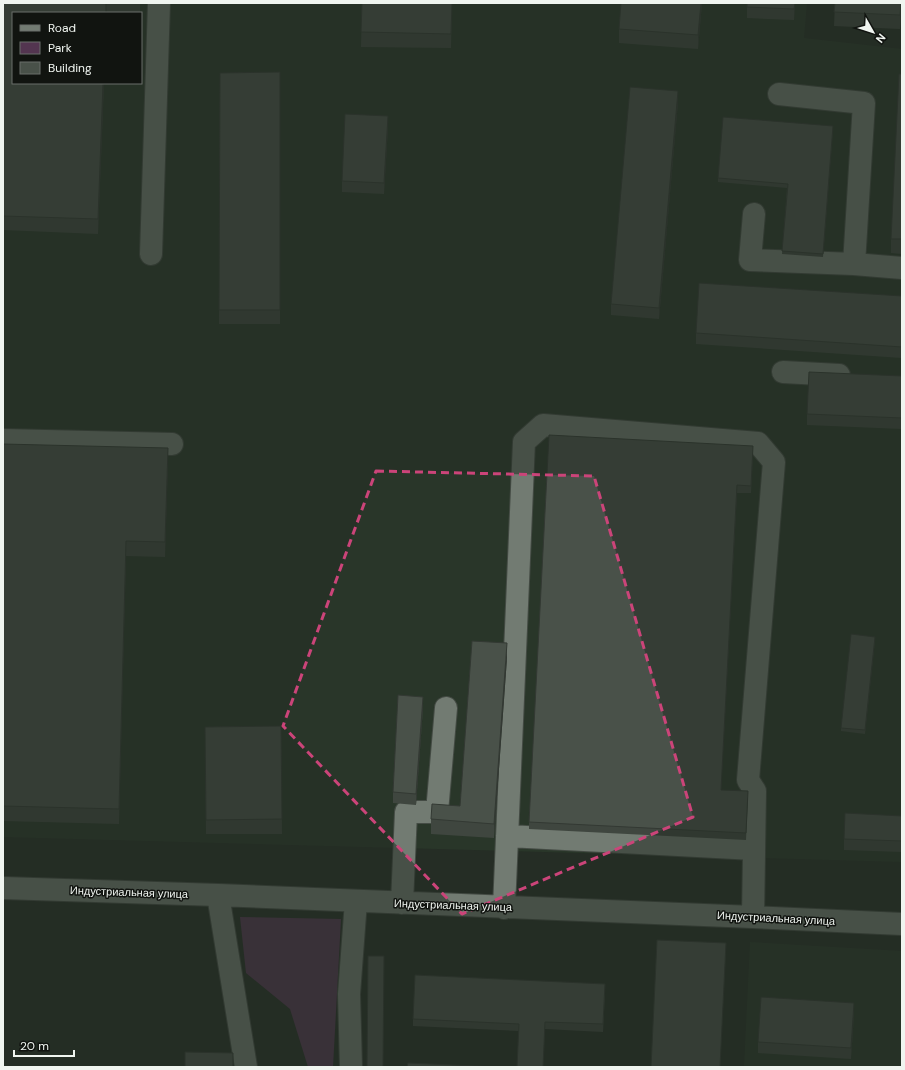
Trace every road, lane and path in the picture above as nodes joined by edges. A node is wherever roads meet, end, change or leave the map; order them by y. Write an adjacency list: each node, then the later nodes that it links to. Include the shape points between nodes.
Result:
1 (159, 3): 4 (street)
2 (780, 94): 5 (street, via 864,103)
3 (754, 214): 5 (street, via 750,260)
4 (151, 254)
5 (854, 264): 6 (street)
6 (902, 268)
7 (783, 372): 8 (street)
8 (854, 376)
9 (3, 440): 10 (street)
10 (172, 444)
11 (446, 708): 17 (street, via 437,812 406,812)
12 (507, 836): 13 (street); 13 (street, via 524,442 543,425 758,443 774,462 748,780 755,790); 18 (street)
13 (754, 848): 19 (street)
14 (3, 888): 15 (street, Индустриальная улица)
15 (218, 895): 16 (street, Индустриальная улица); 21 (street)
16 (356, 901): 17 (street, Индустриальная улица); 22 (street, via 349,994)
17 (402, 903): 18 (street, Индустриальная улица)
18 (504, 908): 19 (street, Индустриальная улица)
19 (753, 917): 20 (street, Индустриальная улица)
20 (902, 924)
21 (246, 1067)
22 (351, 1067)

